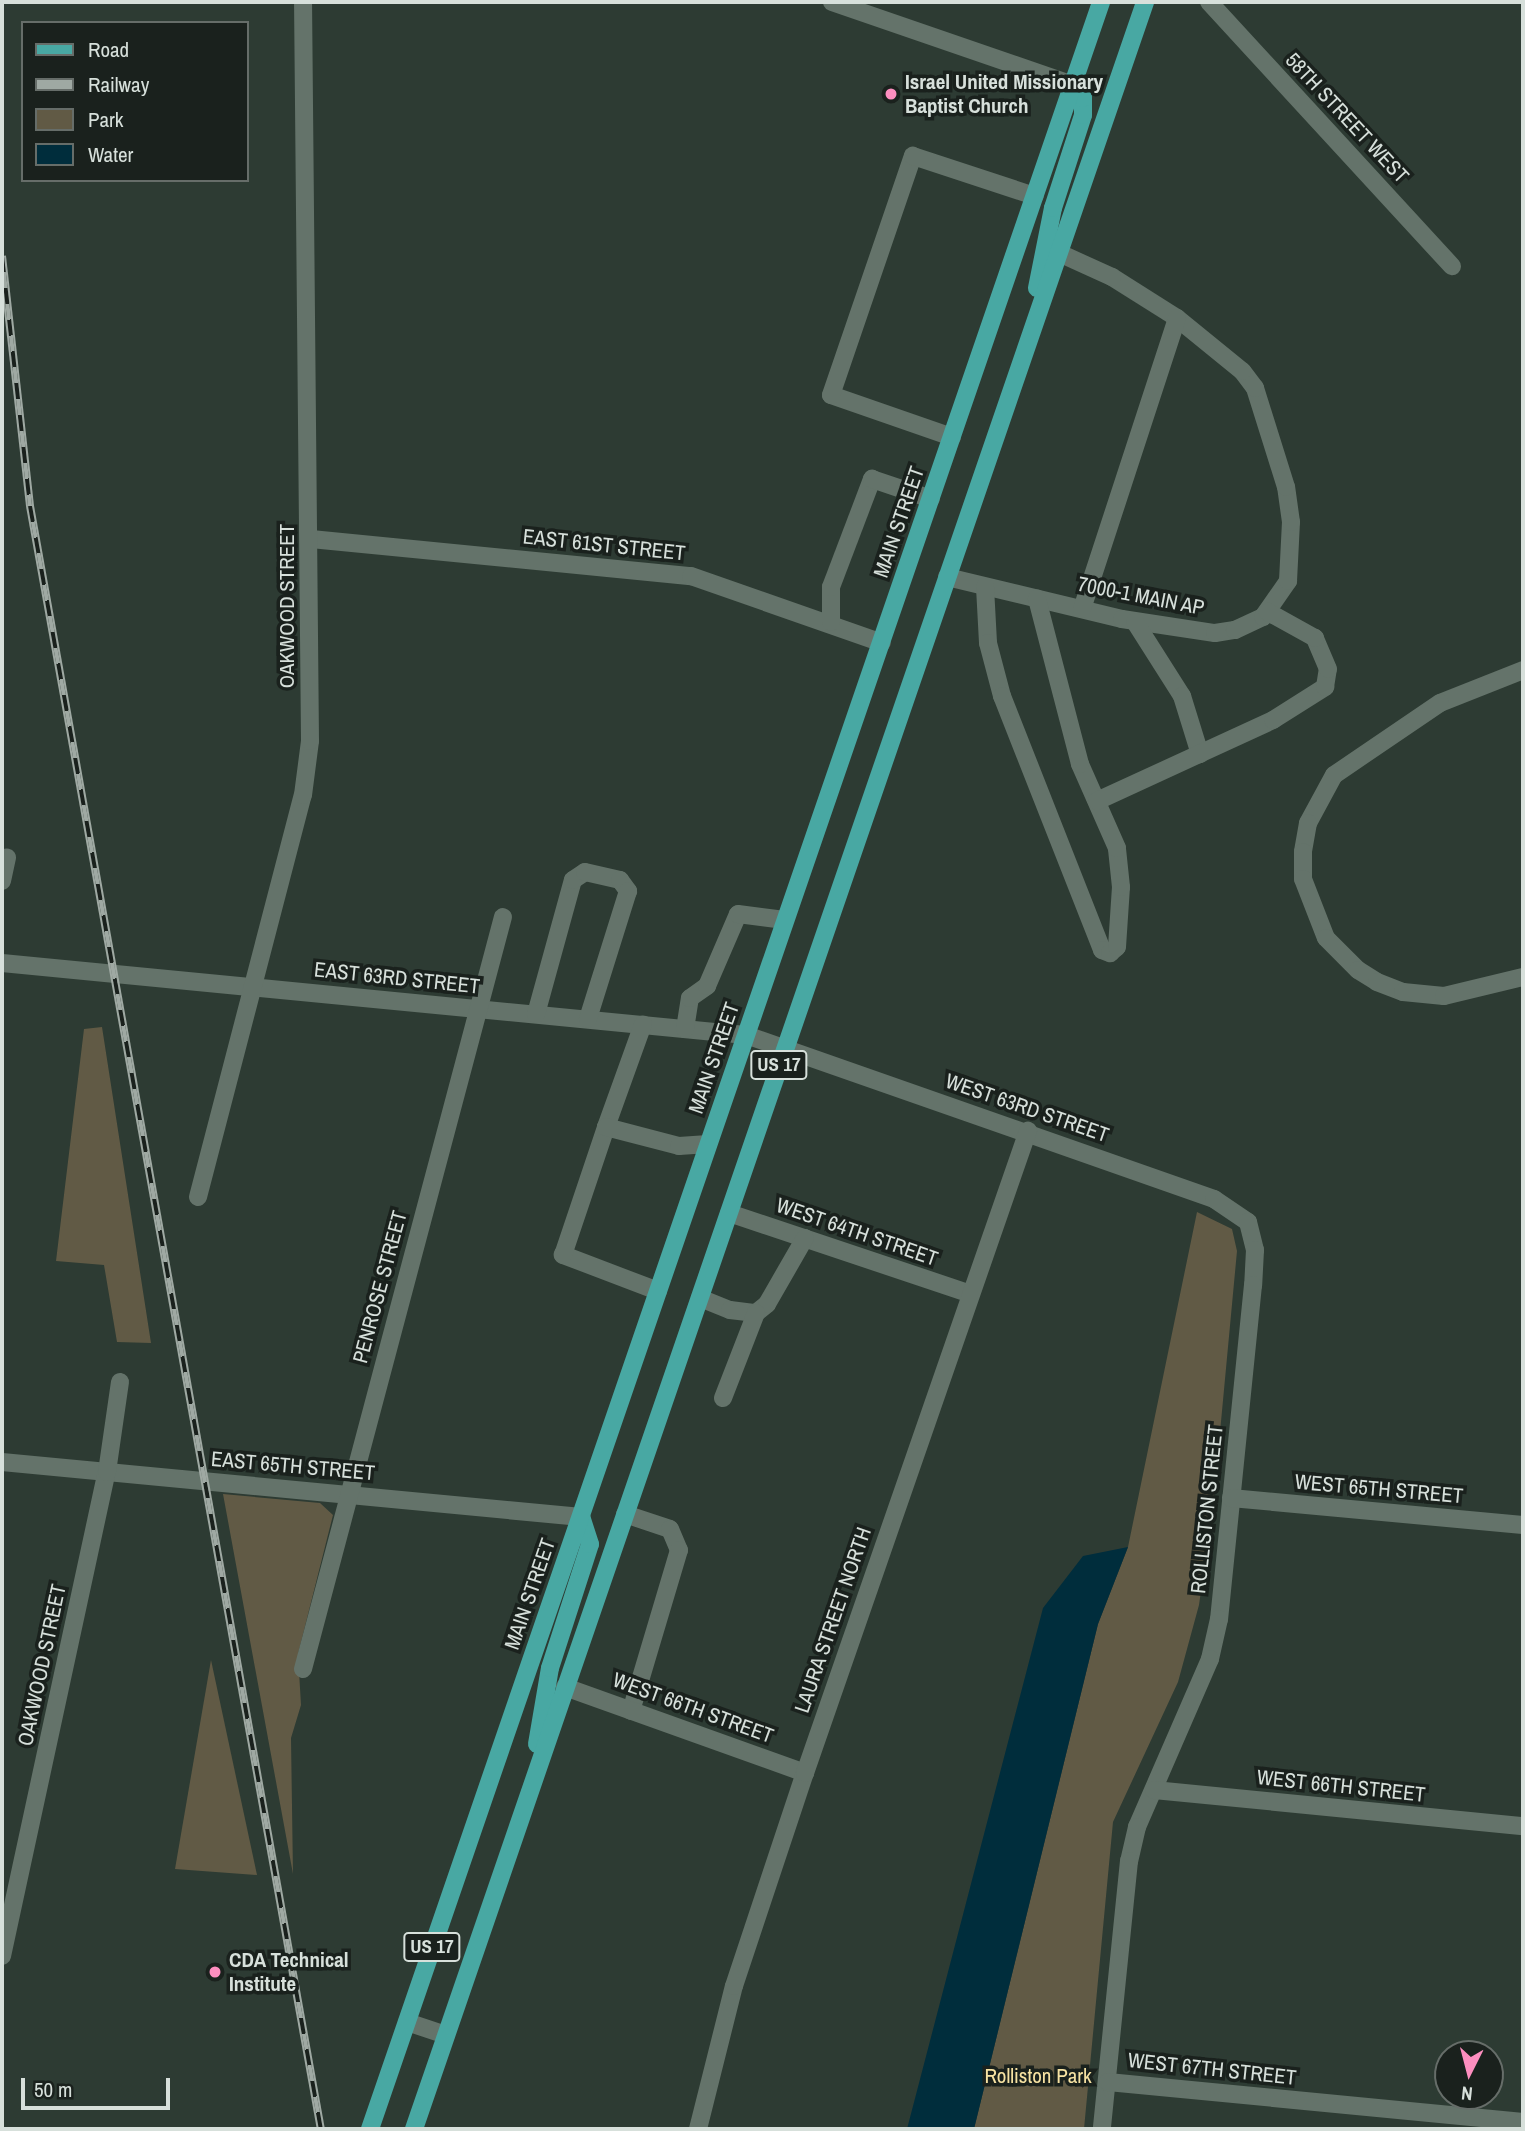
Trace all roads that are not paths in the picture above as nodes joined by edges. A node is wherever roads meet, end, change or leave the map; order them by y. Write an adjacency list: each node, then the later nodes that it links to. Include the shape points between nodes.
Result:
1 (303, 2): 14 (street, OAKWOOD STREET)
2 (832, 2): 6 (street)
3 (1101, 2): 6 (main road, MAIN STREET / US 17)
4 (1145, 2): 8 (main road, US 17)
5 (1209, 2): 9 (street, 58TH STREET WEST)
6 (1073, 85): 7 (main road, MAIN STREET / US 17); 11 (main road, via 1083,98 1083,114 1053,208)
7 (1035, 196): 12 (main road, MAIN STREET / US 17); 12 (street, via 913,156 839,370 831,396)
8 (1059, 253): 10 (street, via 1112,277); 11 (main road, US 17)
9 (1452, 266)
10 (1177, 318): 18 (street); 19 (street, via 1242,371 1255,388 1276,446 1291,522 1291,559 1288,581)
11 (1023, 356): 15 (main road, US 17)
12 (952, 437): 13 (main road, MAIN STREET / US 17)
13 (931, 499): 20 (street, via 872,479 831,587); 22 (main road, MAIN STREET / US 17)
14 (311, 539): 20 (street, EAST 61ST STREET, via 691,576); 32 (street, OAKWOOD STREET, via 310,741 305,782)
15 (947, 577): 16 (street, 7000-1 MAIN AP); 39 (main road, US 17)
16 (985, 587): 17 (street, 7000-1 MAIN AP); 25 (street, via 988,643 1002,696 1101,950 1110,953 1117,947 1121,887 1116,848)
17 (1037, 599): 18 (street, 7000-1 MAIN AP); 25 (street, via 1080,764)
18 (1082, 609): 21 (street, 7000-1 MAIN AP)
19 (1268, 612): 21 (street, 7000-1 MAIN AP, via 1250,624 1215,633); 24 (street, via 1315,638 1328,669 1325,687 1283,715)
20 (831, 622): 22 (street, EAST 61ST STREET)
21 (1135, 622): 24 (street, via 1182,696)
22 (882, 643): 29 (main road, MAIN STREET / US 17)
23 (1523, 670): 31 (street, via 1440,703 1407,722 1325,785 1308,824 1303,879 1326,938 1358,970 1403,992 1464,994)
24 (1200, 754): 25 (street)
25 (1097, 801)
26 (6, 858): 27 (street)
27 (2, 881)
28 (503, 917): 33 (street, PENROSE STREET)
29 (785, 920): 37 (street, via 738,914 707,986 690,998); 38 (main road, MAIN STREET / US 17)
30 (2, 963): 32 (street, EAST 63RD STREET)
31 (1523, 977)
32 (255, 986): 33 (street, EAST 63RD STREET); 43 (street, OAKWOOD STREET)
33 (477, 1009): 34 (street, EAST 63RD STREET); 55 (street, PENROSE STREET)
34 (536, 1014): 35 (street, EAST 63RD STREET); 35 (street, via 573,880 585,872 620,880 628,891)
35 (588, 1019): 36 (street, EAST 63RD STREET)
36 (643, 1024): 37 (street, EAST 63RD STREET); 40 (street)
37 (685, 1028): 38 (street, EAST 63RD STREET)
38 (746, 1035): 39 (street, EAST 63RD STREET); 42 (main road, MAIN STREET / US 17)
39 (786, 1048): 41 (street, WEST 63RD STREET); 44 (main road, US 17)
40 (606, 1127): 42 (street, via 679,1146); 47 (street, via 563,1255)
41 (1028, 1131): 45 (street, WEST 63RD STREET, via 1214,1199); 48 (street, LAURA STREET NORTH)
42 (708, 1144): 47 (main road, MAIN STREET / US 17)
43 (198, 1197)
44 (729, 1213): 46 (street, WEST 64TH STREET); 49 (main road, US 17)
45 (1248, 1222): 56 (street, ROLLISTON STREET, via 1255,1250 1254,1273)
46 (805, 1238): 48 (street, WEST 64TH STREET); 50 (street, via 767,1304)
47 (658, 1291): 58 (main road, MAIN STREET / US 17)
48 (971, 1294): 63 (street, LAURA STREET NORTH)
49 (700, 1298): 50 (street, via 737,1312); 57 (main road, US 17)
50 (755, 1313): 52 (street)
51 (120, 1382): 54 (street, OAKWOOD STREET)
52 (723, 1398)
53 (2, 1462): 54 (street, EAST 65TH STREET)
54 (107, 1472): 55 (street, EAST 65TH STREET); 67 (street, OAKWOOD STREET)
55 (348, 1494): 58 (street, EAST 65TH STREET); 60 (street, PENROSE STREET)
56 (1231, 1499): 59 (street, WEST 65TH STREET); 64 (street, ROLLISTON STREET, via 1219,1619 1210,1659)
57 (625, 1514): 61 (main road, US 17); 62 (street, via 670,1529 679,1550)
58 (581, 1517): 65 (main road, via 590,1544 550,1668); 68 (main road, MAIN STREET / US 17)
59 (1523, 1525)
60 (303, 1669)
61 (565, 1687): 62 (street, WEST 66TH STREET); 65 (main road, US 17)
62 (631, 1711): 63 (street, WEST 66TH STREET)
63 (805, 1773): 74 (street, LAURA STREET NORTH, via 734,1986)
64 (1154, 1790): 66 (street, WEST 66TH STREET); 70 (street, WEST 67TH STREET, via 1137,1827 1129,1861)
65 (527, 1799): 69 (main road, US 17)
66 (1523, 1826)
67 (2, 1956)
68 (407, 2022): 69 (street); 72 (main road, MAIN STREET / US 17)
69 (446, 2035): 73 (main road, US 17)
70 (1108, 2082): 71 (street, WEST 67TH STREET); 75 (street)
71 (1523, 2122)
72 (370, 2129)
73 (414, 2129)
74 (698, 2129)
75 (1102, 2129)

